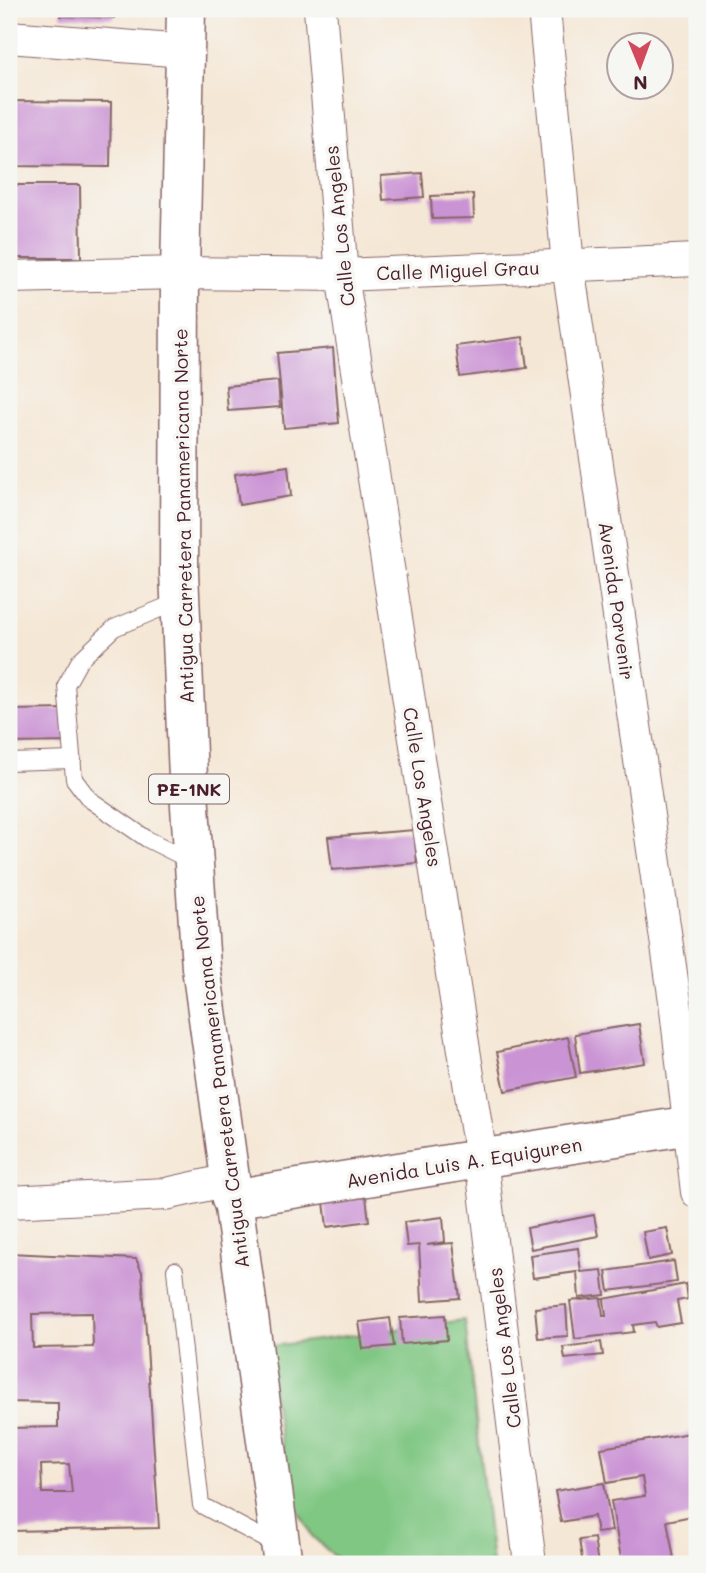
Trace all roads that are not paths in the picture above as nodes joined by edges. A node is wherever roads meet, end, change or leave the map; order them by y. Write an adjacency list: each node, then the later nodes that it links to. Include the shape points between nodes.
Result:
1 (186, 9): 5 (main road, Antigua Carretera Panamericana Norte / PE-1NK)
2 (320, 9): 9 (street, Calle Los Angeles)
3 (544, 9): 7 (street, Avenida Porvenir)
4 (9, 37): 5 (street)
5 (184, 51): 8 (main road, Antigua Carretera Panamericana Norte / PE-1NK)
6 (697, 260): 7 (street, Calle Miguel Grau)
7 (568, 265): 9 (street, Calle Miguel Grau); 15 (street, Avenida Porvenir)
8 (180, 273): 9 (street, Calle Miguel Grau); 10 (street, Calle Miguel Grau); 11 (main road, Antigua Carretera Panamericana Norte / PE-1NK)
9 (342, 275): 17 (street, Calle Los Angeles)
10 (9, 277)
11 (181, 600): 12 (lane, via 114,628 80,660 66,685); 14 (main road, Antigua Carretera Panamericana Norte / PE-1NK)
12 (73, 760): 13 (lane); 14 (lane, via 74,779 89,799 147,839)
13 (9, 762)
14 (194, 863): 18 (main road, Antigua Carretera Panamericana Norte / PE-1NK, via 201,967)
15 (686, 1000): 16 (street, Avenida Porvenir)
16 (693, 1125): 17 (main road, Avenida Luis A. Equiguren); 19 (street, Avenida Porvenir)
17 (481, 1158): 18 (main road, Avenida Luis A. Equiguren); 23 (street, Calle Los Angeles)
18 (230, 1190): 20 (street); 22 (main road, Antigua Carretera Panamericana Norte / PE-1NK)
19 (697, 1192)
20 (9, 1202)
21 (176, 1270): 22 (lane, via 201,1505)
22 (285, 1559)
23 (530, 1564)

